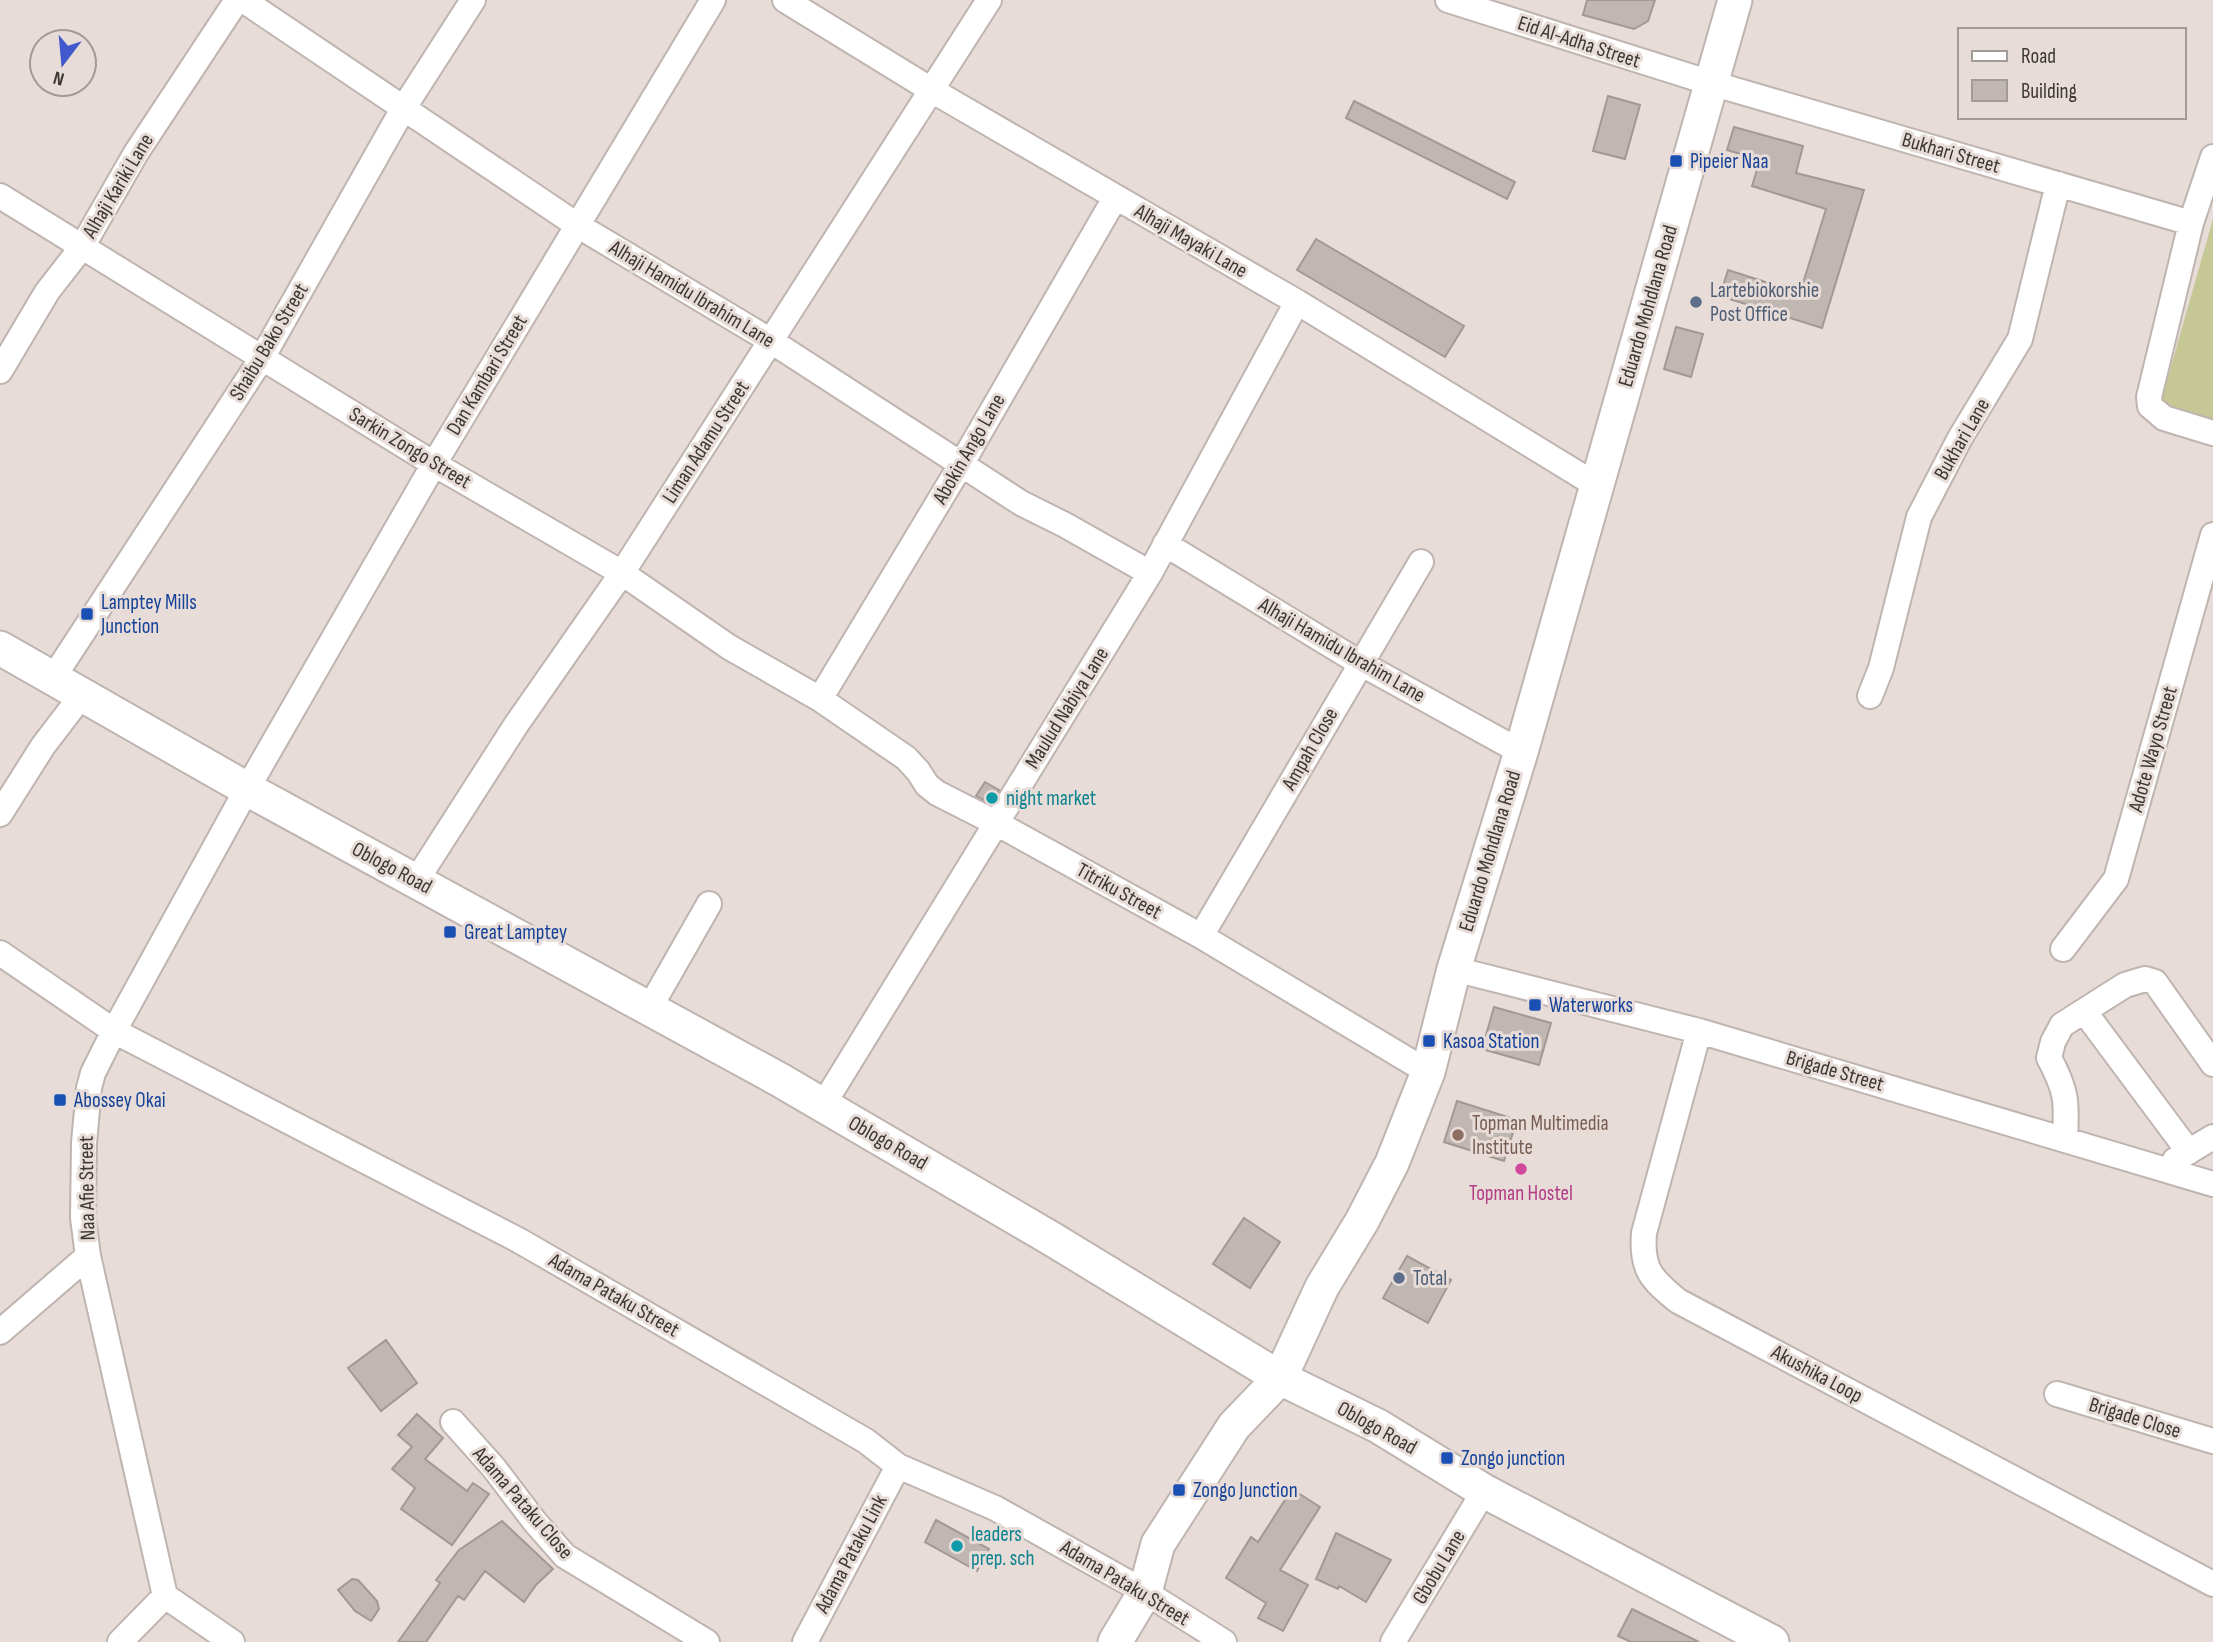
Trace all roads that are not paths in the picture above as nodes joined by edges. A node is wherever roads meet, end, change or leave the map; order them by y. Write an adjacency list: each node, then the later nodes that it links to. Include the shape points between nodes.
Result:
1 (237, 0): 19 (street, Alhaji Kariki Lane, via 135,153)
2 (243, 0): 12 (street, Alhaji Hamidu Ibrahim Lane)
3 (473, 0): 12 (street, Shaibu Bako Street)
4 (713, 0): 18 (street, Dan Kambari Street)
5 (785, 0): 11 (street, Alhaji Mayaki Lane)
6 (989, 0): 11 (street, Liman Adamu Street)
7 (1448, 0): 9 (street, Eid Al-Adha Street)
8 (1735, 0): 10 (main road, Eduardo Mohdlana Road)
9 (1477, 4): 10 (street, Eid Al-Adha Street)
10 (1711, 83): 14 (street, Bukhari Street); 27 (main road, Eduardo Mohdlana Road)
11 (933, 91): 16 (street, Alhaji Mayaki Lane); 21 (street, Liman Adamu Street)
12 (403, 109): 18 (street, Alhaji Hamidu Ibrahim Lane); 22 (street, Shaibu Bako Street)
13 (2213, 156): 17 (street)
14 (2058, 184): 17 (street, Bukhari Street); 37 (street, Bukhari Lane, via 2020,338 1919,517)
15 (0, 196): 19 (street, Sarkin Zongo Street)
16 (1115, 198): 20 (street, Alhaji Mayaki Lane); 25 (street, Abokin Ango Lane)
17 (2191, 223): 24 (street, via 2149,397 2150,406 2164,418)
18 (577, 225): 21 (street, Alhaji Hamidu Ibrahim Lane); 26 (street, Dan Kambari Street)
19 (82, 247): 22 (street, Sarkin Zongo Street); 23 (street, Alhaji Kariki Lane, via 47,292)
20 (1297, 302): 27 (street, Alhaji Mayaki Lane); 29 (street, Maulud Nabiya Lane)
21 (771, 341): 25 (street, Alhaji Hamidu Ibrahim Lane); 31 (street, Liman Adamu Street)
22 (262, 358): 26 (street, Sarkin Zongo Street); 35 (street, Shaibu Bako Street)
23 (0, 371)
24 (2213, 433)
25 (962, 463): 32 (street, Alhaji Hamidu Ibrahim Lane, via 1021,503); 38 (street, Abokin Ango Lane)
26 (434, 464): 31 (street, Sarkin Zongo Street); 40 (street, Dan Kambari Street)
27 (1596, 485): 39 (main road, Eduardo Mohdlana Road)
28 (2213, 535): 46 (street, Adote Wayo Street, via 2116,879)
29 (1165, 544): 32 (street, Maulud Nabiya Lane); 34 (street, Alhaji Hamidu Ibrahim Lane)
30 (1422, 562): 34 (street, Ampah Close)
31 (622, 573): 38 (street, Sarkin Zongo Street, via 729,647); 43 (street, Liman Adamu Street, via 516,725)
32 (1150, 573): 42 (street, Maulud Nabiya Lane)
33 (0, 648): 35 (main road, Oblogo Road)
34 (1360, 663): 39 (street, Alhaji Hamidu Ibrahim Lane); 45 (street, Ampah Close)
35 (53, 678): 36 (main road, Oblogo Road)
36 (82, 695): 40 (main road, Oblogo Road); 41 (street)
37 (1870, 696)
38 (820, 699): 42 (street, Titriku Street, via 906,758 937,793)
39 (1521, 752): 48 (main road, Eduardo Mohdlana Road)
40 (247, 789): 43 (main road, Oblogo Road); 51 (street, Naa Afie Street)
41 (0, 814)
42 (996, 823): 45 (street, Titriku Street); 55 (street, Maulud Nabiya Lane)
43 (416, 881): 49 (main road, Oblogo Road)
44 (709, 904): 49 (street)
45 (1201, 936): 54 (street, Titriku Street)
46 (2063, 949)
47 (0, 953): 51 (street, Adama Pataku Street)
48 (1454, 969): 52 (street, Brigade Street); 54 (main road, Eduardo Mohdlana Road)
49 (649, 1009): 55 (main road, Oblogo Road)
50 (2084, 1011): 53 (street, via 2125,985 2145,979 2155,982); 57 (street, via 2062,1025 2049,1058 2063,1083); 58 (street)
51 (114, 1031): 61 (street, Naa Afie Street, via 89,1088 83,1205); 67 (street, Adama Pataku Street, via 520,1241 866,1441)
52 (1699, 1031): 57 (street, Brigade Street); 69 (street, Akushika Loop, via 1644,1233 1642,1255 1658,1285 1678,1301)
53 (2213, 1064)
54 (1428, 1072): 63 (main road, Eduardo Mohdlana Road, via 1392,1163 1322,1287)
55 (823, 1105): 63 (main road, Oblogo Road)
56 (2213, 1137): 58 (street)
57 (2065, 1139): 59 (street, Brigade Street)
58 (2189, 1152): 59 (street)
59 (2163, 1168): 60 (street, Brigade Street)
60 (2213, 1184)
61 (88, 1256): 62 (street); 71 (street, Naa Afie Street)
62 (0, 1332)
63 (1280, 1378): 68 (main road, Oblogo Road, via 1378,1426); 70 (main road, Eduardo Mohdlana Road, via 1234,1426 1158,1544)
64 (2057, 1394): 66 (street, Brigade Close)
65 (453, 1422): 74 (street, Adama Pataku Close, via 565,1556)
66 (2213, 1441)
67 (898, 1466): 70 (street, Adama Pataku Street, via 995,1508); 75 (street, Adama Pataku Link)
68 (1484, 1492): 78 (street, Gbobu Lane); 79 (main road, Oblogo Road)
69 (2213, 1584)
70 (1146, 1592): 76 (main road, Eduardo Mohdlana Road); 77 (street, Adama Pataku Street)
71 (165, 1596): 72 (street); 73 (street)
72 (120, 1642)
73 (232, 1642)
74 (707, 1642)
75 (805, 1642)
76 (1115, 1642)
77 (1224, 1642)
78 (1393, 1642)
79 (1772, 1642)

